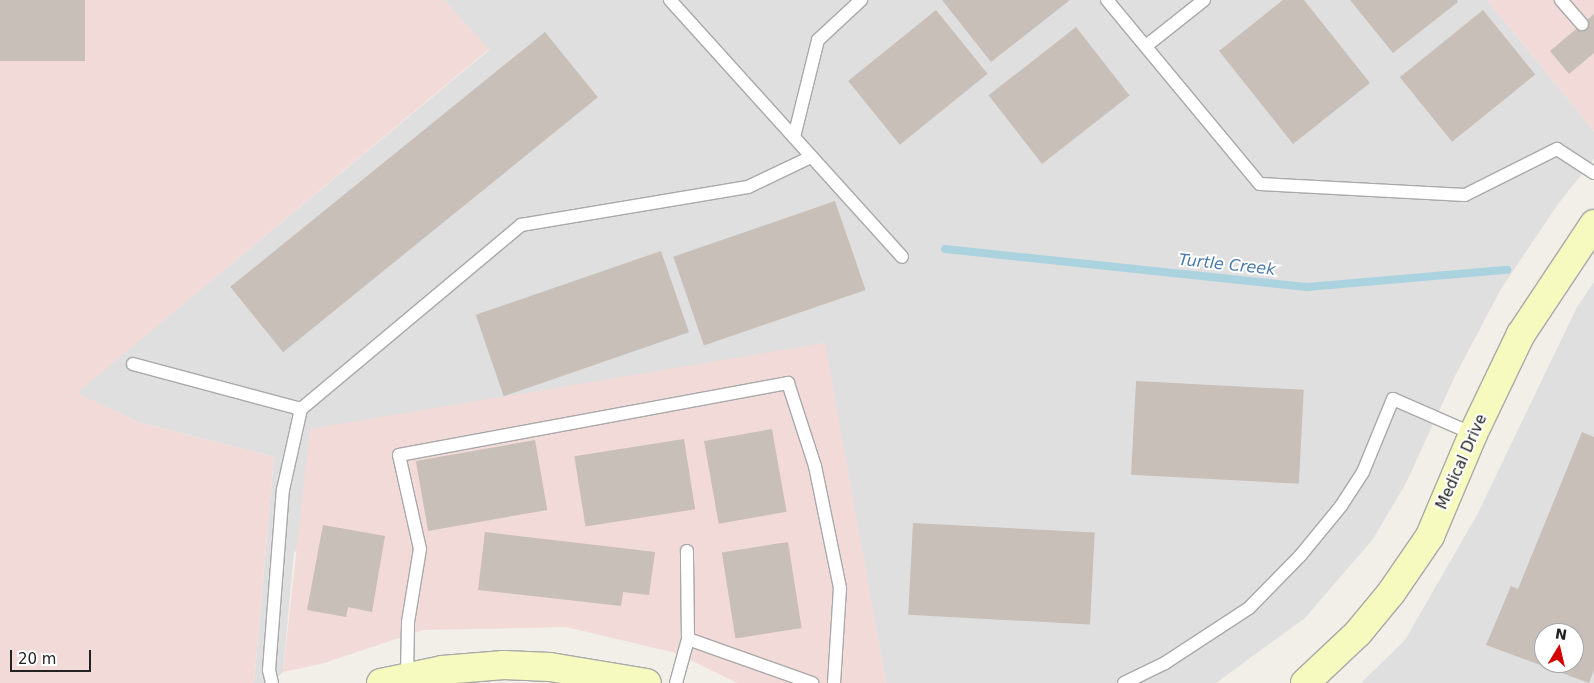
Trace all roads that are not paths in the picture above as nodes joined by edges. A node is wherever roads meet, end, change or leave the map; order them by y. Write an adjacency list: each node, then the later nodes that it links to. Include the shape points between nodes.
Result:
1 (670, 0): 8 (lane)
2 (861, 0): 8 (lane, via 818,40)
3 (1107, 0): 7 (lane)
4 (1204, 0): 7 (lane)
5 (1561, 0): 6 (lane)
6 (1582, 24)
7 (1146, 46): 10 (lane, via 1260,184 1465,195 1557,149)
8 (794, 137): 9 (lane)
9 (811, 157): 12 (lane); 14 (lane, via 748,188 520,225)
10 (1594, 173)
11 (1594, 224): 15 (street, Medical Drive, via 1521,334)
12 (902, 257)
13 (133, 364): 14 (lane)
14 (301, 409): 19 (lane, via 283,490 269,670)
15 (1473, 434): 25 (lane, via 1393,399 1363,472 1341,506 1300,556 1249,608 1165,663); 26 (street, Medical Drive, via 1430,536 1391,593 1358,633)
16 (687, 551): 17 (lane)
17 (688, 639): 22 (lane); 23 (lane)
18 (407, 676): 20 (street); 21 (street, via 504,665 550,667); 24 (lane, via 408,622 420,549 399,455 788,383 815,466 840,588)
19 (272, 683)
20 (381, 683)
21 (647, 683)
22 (676, 683)
23 (812, 683)
24 (834, 683)
25 (1124, 683)
26 (1305, 683)

